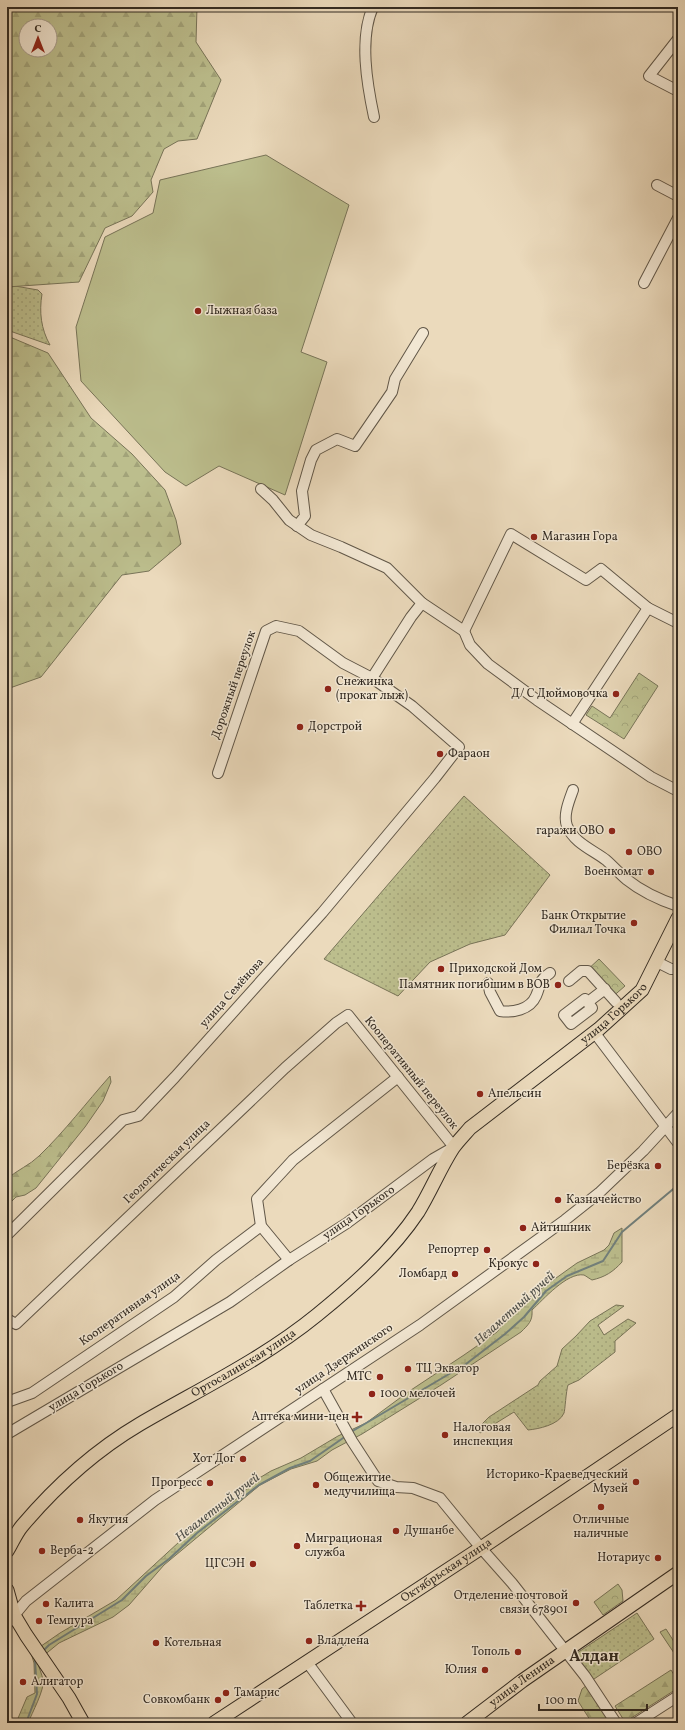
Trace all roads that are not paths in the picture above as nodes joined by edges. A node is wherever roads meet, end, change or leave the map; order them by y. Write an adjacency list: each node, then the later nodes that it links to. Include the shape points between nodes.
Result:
1 (373, 7): 4 (street, via 366,42 366,68)
2 (678, 39): 3 (street, via 649,76)
3 (678, 91)
4 (374, 117)
5 (657, 185): 6 (street)
6 (678, 196)
7 (678, 218): 8 (street)
8 (644, 283)
9 (424, 333): 11 (street, via 395,379 392,392 356,446 337,439 316,450 302,491 305,516)
10 (261, 489): 11 (street)
11 (297, 526): 12 (street, via 311,535 387,568)
12 (422, 603): 15 (street); 16 (street, via 410,617)
13 (648, 608): 14 (street); 15 (street, via 601,569 586,580 511,534); 17 (street)
14 (678, 623)
15 (464, 631): 17 (street, via 470,645 488,664)
16 (372, 678): 18 (street, Дорожный переулок, via 412,706); 19 (street, Дорожный переулок, via 343,663 299,632 276,626 266,631)
17 (572, 724): 21 (street, via 651,777)
18 (459, 747): 40 (street, улица Семёнова, via 322,913 175,1077 138,1116 123,1120)
19 (218, 773)
20 (573, 790): 22 (street, via 568,802 567,826 578,841 607,860 627,879)
21 (678, 791)
22 (678, 906)
23 (678, 918): 24 (main road, улица Горького)
24 (657, 962): 25 (street, via 671,969); 33 (main road, улица Горького, via 642,990)
25 (678, 969)
26 (550, 973): 28 (street, via 542,979 536,996 529,1005 509,1012 500,1011)
27 (569, 981): 29 (street, via 582,971 588,971)
28 (488, 983)
29 (604, 989): 30 (street); 31 (street)
30 (588, 1002)
31 (616, 1002)
32 (348, 1014): 34 (street, Кооперативный переулок); 42 (street, Геологическая улица, via 285,1068 16,1324)
33 (594, 1032): 36 (street); 38 (main road, улица Горького, via 470,1128)
34 (398, 1077): 38 (street, Кооперативный переулок); 39 (street, via 293,1160 257,1199)
35 (678, 1113): 36 (street, улица Дзержинского)
36 (666, 1126): 37 (street); 43 (street, улица Дзержинского, via 599,1193 566,1220 420,1325)
37 (678, 1143)
38 (454, 1147): 41 (street, улица Горького, via 433,1159 348,1223); 48 (main road, Ортосалинская улица, via 417,1212 397,1239 362,1275 317,1315 281,1342 139,1425 94,1456 55,1490 22,1527)
39 (261, 1226): 41 (street); 44 (street, Кооперативная улица, via 216,1260 174,1297 32,1393)
40 (7, 1235)
41 (288, 1260): 46 (street, улица Горького, via 230,1302)
42 (7, 1319)
43 (323, 1389): 47 (street, via 378,1481 396,1487 413,1488 440,1498); 51 (street, улица Дзержинского, via 155,1500 26,1601)
44 (7, 1402)
45 (678, 1415): 47 (main road, Октябрьская улица)
46 (7, 1434)
47 (480, 1548): 52 (street, via 512,1583); 53 (main road, Октябрьская улица)
48 (7, 1551)
49 (678, 1573): 52 (main road, улица Ленина)
50 (7, 1590): 51 (main road)
51 (11, 1619): 55 (main road, via 69,1698)
52 (565, 1651): 58 (main road, улица Ленина); 59 (street)
53 (307, 1662): 56 (main road, Октябрьская улица); 57 (street)
54 (678, 1696): 60 (street)
55 (82, 1722)
56 (214, 1723)
57 (352, 1723)
58 (467, 1723)
59 (616, 1723)
60 (636, 1723)

